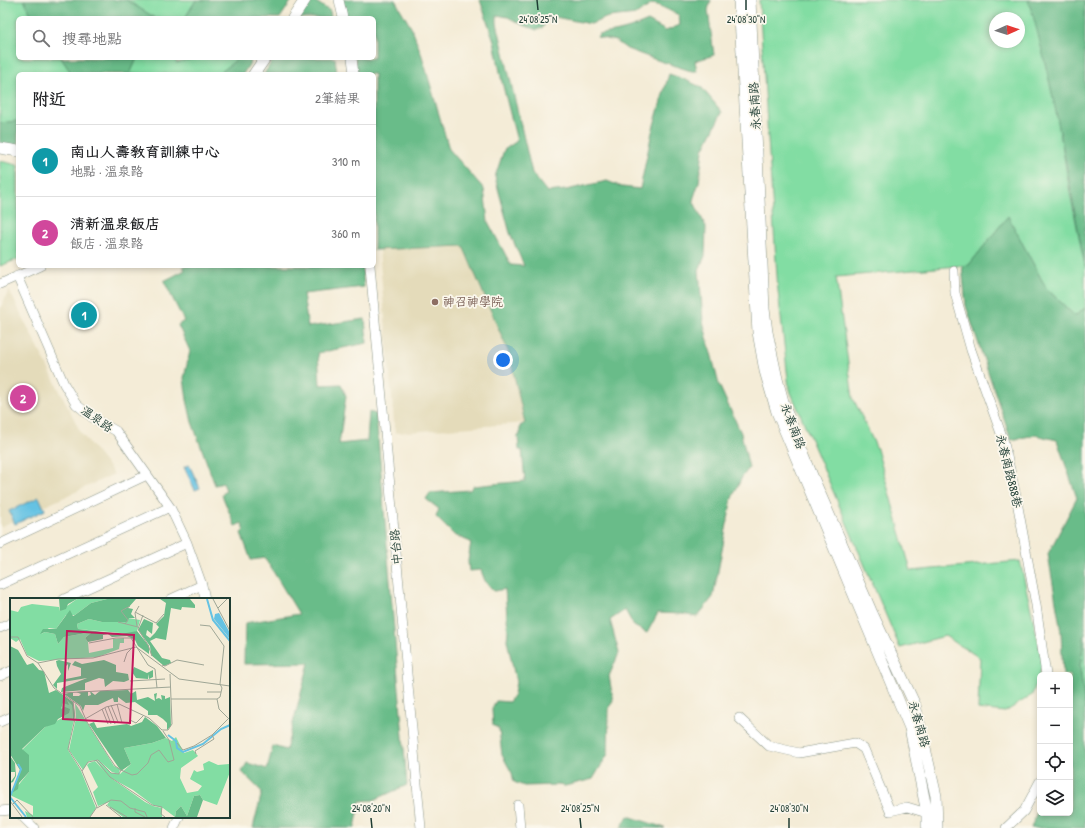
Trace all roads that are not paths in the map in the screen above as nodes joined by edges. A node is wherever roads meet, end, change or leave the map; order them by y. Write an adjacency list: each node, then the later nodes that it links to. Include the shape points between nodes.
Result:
1 (305, 0): 5 (street)
2 (339, 0): 6 (street)
3 (739, 0): 7 (street, 永春南路)
4 (750, 0): 7 (street, 永春南路)
5 (294, 16)
6 (343, 16)
7 (747, 41): 19 (street, 永春南路, via 762,332 777,379)
8 (264, 60): 10 (street)
9 (352, 60): 11 (street)
10 (255, 72)
11 (354, 72)
12 (0, 148): 13 (street)
13 (16, 151)
14 (35, 268): 17 (street)
15 (370, 268): 46 (street, 中台路)
16 (954, 272): 32 (street, 永春南路888巷, via 955,293 971,350 1002,439 1016,496)
17 (17, 276): 18 (street); 20 (street, 溫泉路, via 64,384 76,404 93,418 116,431)
18 (0, 284)
19 (781, 410): 41 (street, 永春南路, via 910,728); 49 (street, 永春南路, via 870,611 915,705 936,796)
20 (147, 475): 21 (street, 溫泉路); 23 (street)
21 (170, 507): 22 (street, 溫泉路); 24 (street)
22 (187, 543): 25 (street, 溫泉路); 26 (street)
23 (0, 544)
24 (0, 585)
25 (202, 585): 27 (street); 28 (street, 溫泉路)
26 (66, 598)
27 (173, 598)
28 (205, 598)
29 (10, 623): 30 (street)
30 (0, 628)
31 (10, 671): 33 (street)
32 (1046, 672)
33 (0, 676)
34 (10, 717): 36 (street)
35 (739, 718): 41 (street, via 769,746 799,753 855,743 864,749 890,811 906,807)
36 (0, 722)
37 (1037, 787): 50 (street, via 1024,811)
38 (518, 805): 47 (street)
39 (10, 810): 40 (street)
40 (0, 811)
41 (927, 813): 48 (street, 永春南路)
42 (24, 818): 44 (street)
43 (179, 818): 45 (street)
44 (34, 828)
45 (174, 828)
46 (421, 828)
47 (520, 828)
48 (927, 828)
49 (936, 828)
50 (1006, 828)

